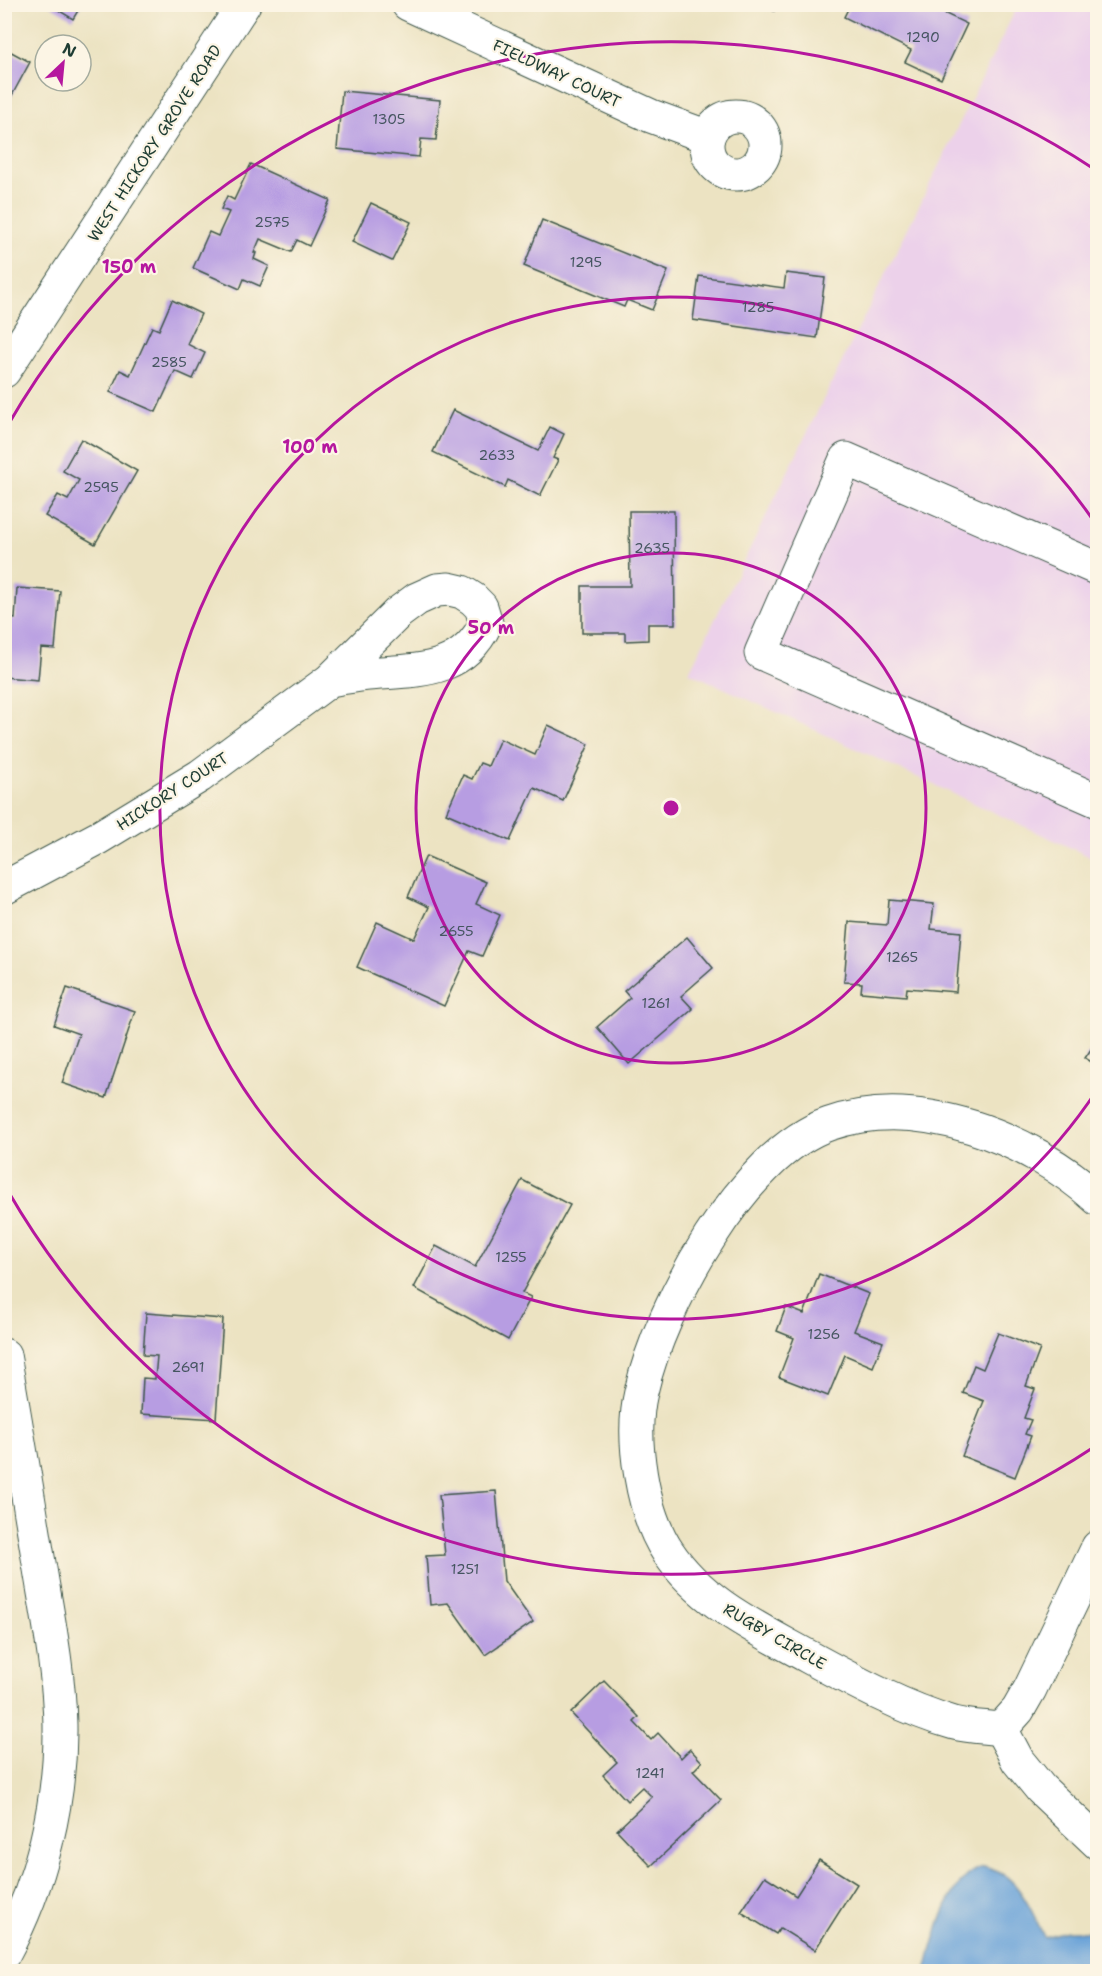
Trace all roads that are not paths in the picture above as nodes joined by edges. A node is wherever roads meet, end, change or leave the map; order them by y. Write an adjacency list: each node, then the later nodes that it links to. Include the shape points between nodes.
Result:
1 (244, 4): 4 (street, WEST HICKORY GROVE ROAD)
2 (408, 4): 3 (street, FIELDWAY COURT, via 651,116)
3 (708, 137)
4 (4, 371)
5 (1098, 569): 7 (street, via 846,459 761,653)
6 (330, 680): 8 (street, HICKORY COURT, via 200,776 98,838)
7 (1098, 801)
8 (4, 888)
9 (1098, 1198): 12 (street, RUGBY CIRCLE, via 1052,1163 984,1131 917,1116 886,1115 829,1124 784,1150 748,1186 716,1227 675,1297 640,1394 637,1443 641,1479 666,1550 690,1581 749,1624 906,1705 956,1723)
10 (4, 1355): 14 (street, via 53,1654 60,1724 48,1835 30,1895)
11 (1098, 1547): 12 (street, via 1030,1689)
12 (1001, 1729): 13 (street, via 1018,1761 1041,1790)
13 (1098, 1843)
14 (4, 1953)

